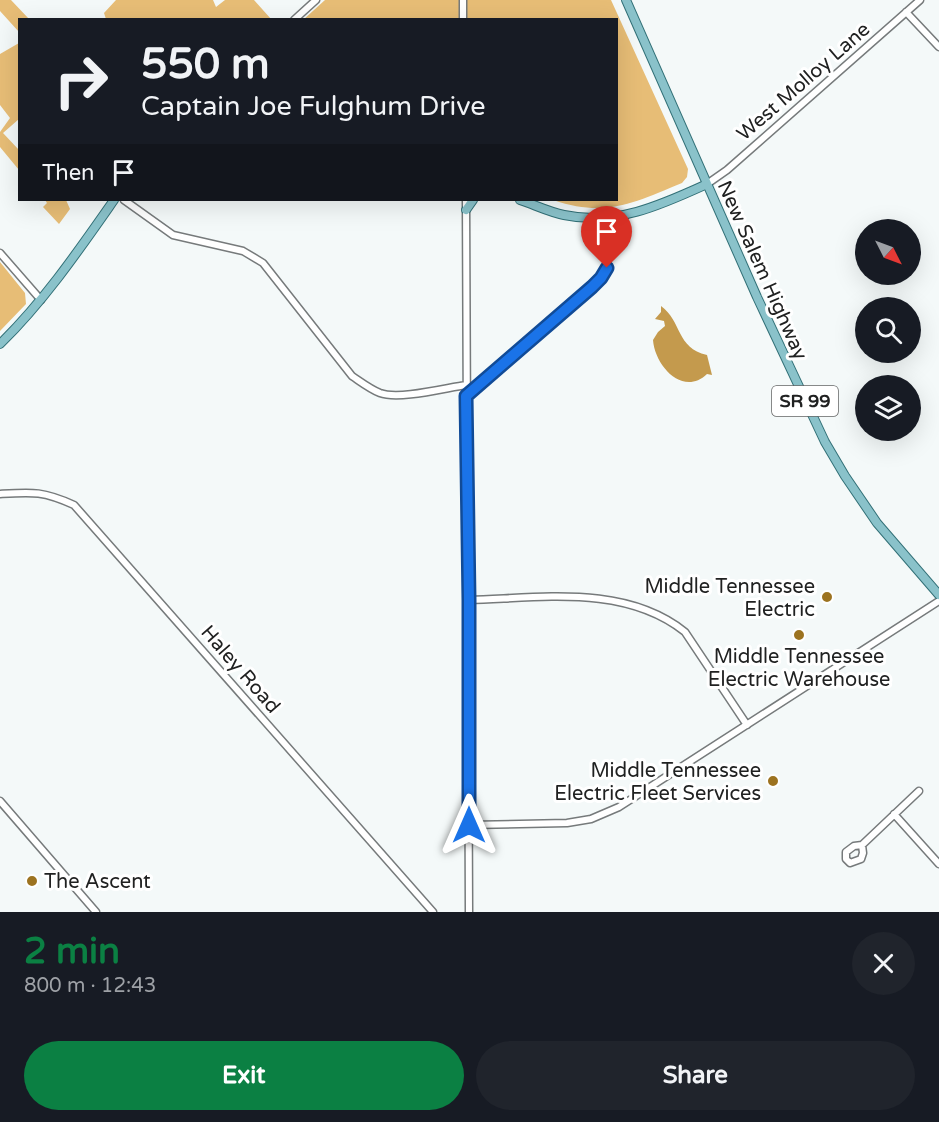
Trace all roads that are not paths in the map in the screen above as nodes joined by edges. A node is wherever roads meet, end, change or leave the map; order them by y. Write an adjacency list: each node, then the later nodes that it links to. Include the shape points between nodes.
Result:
1 (316, 0): 6 (street)
2 (463, 0): 7 (street)
3 (626, 0): 9 (main road, New Salem Highway / SR 99)
4 (920, 0): 5 (street, West Molloy Lane)
5 (906, 12): 8 (street); 9 (street, West Molloy Lane)
6 (296, 18)
7 (463, 18)
8 (939, 47)
9 (707, 184): 16 (main road); 25 (main road, New Salem Highway / SR 99, via 825,442 877,523)
10 (113, 201): 20 (main road)
11 (125, 201): 22 (street, via 173,235 243,251 263,263 352,375 371,389 400,395)
12 (466, 201): 15 (street)
13 (472, 201): 15 (main road)
14 (523, 201): 17 (main road, via 562,214)
15 (466, 210): 22 (street)
16 (626, 215): 17 (main road); 18 (street)
17 (592, 218): 18 (street)
18 (609, 237): 23 (street, via 609,258 601,278)
19 (0, 253): 20 (street)
20 (41, 300): 21 (main road)
21 (0, 344)
22 (466, 385): 23 (street)
23 (466, 396): 26 (street)
24 (0, 494): 36 (street, Haley Road, via 52,495 74,505)
25 (939, 595)
26 (469, 600): 28 (street, via 609,599 654,612 685,632); 32 (street)
27 (939, 601): 28 (street)
28 (747, 725): 32 (street, via 619,807 591,819)
29 (919, 791): 31 (street)
30 (0, 801): 35 (street)
31 (894, 814): 33 (street); 34 (street)
32 (469, 825): 37 (street)
33 (862, 845)
34 (939, 864)
35 (96, 912)
36 (433, 912)
37 (470, 912)

